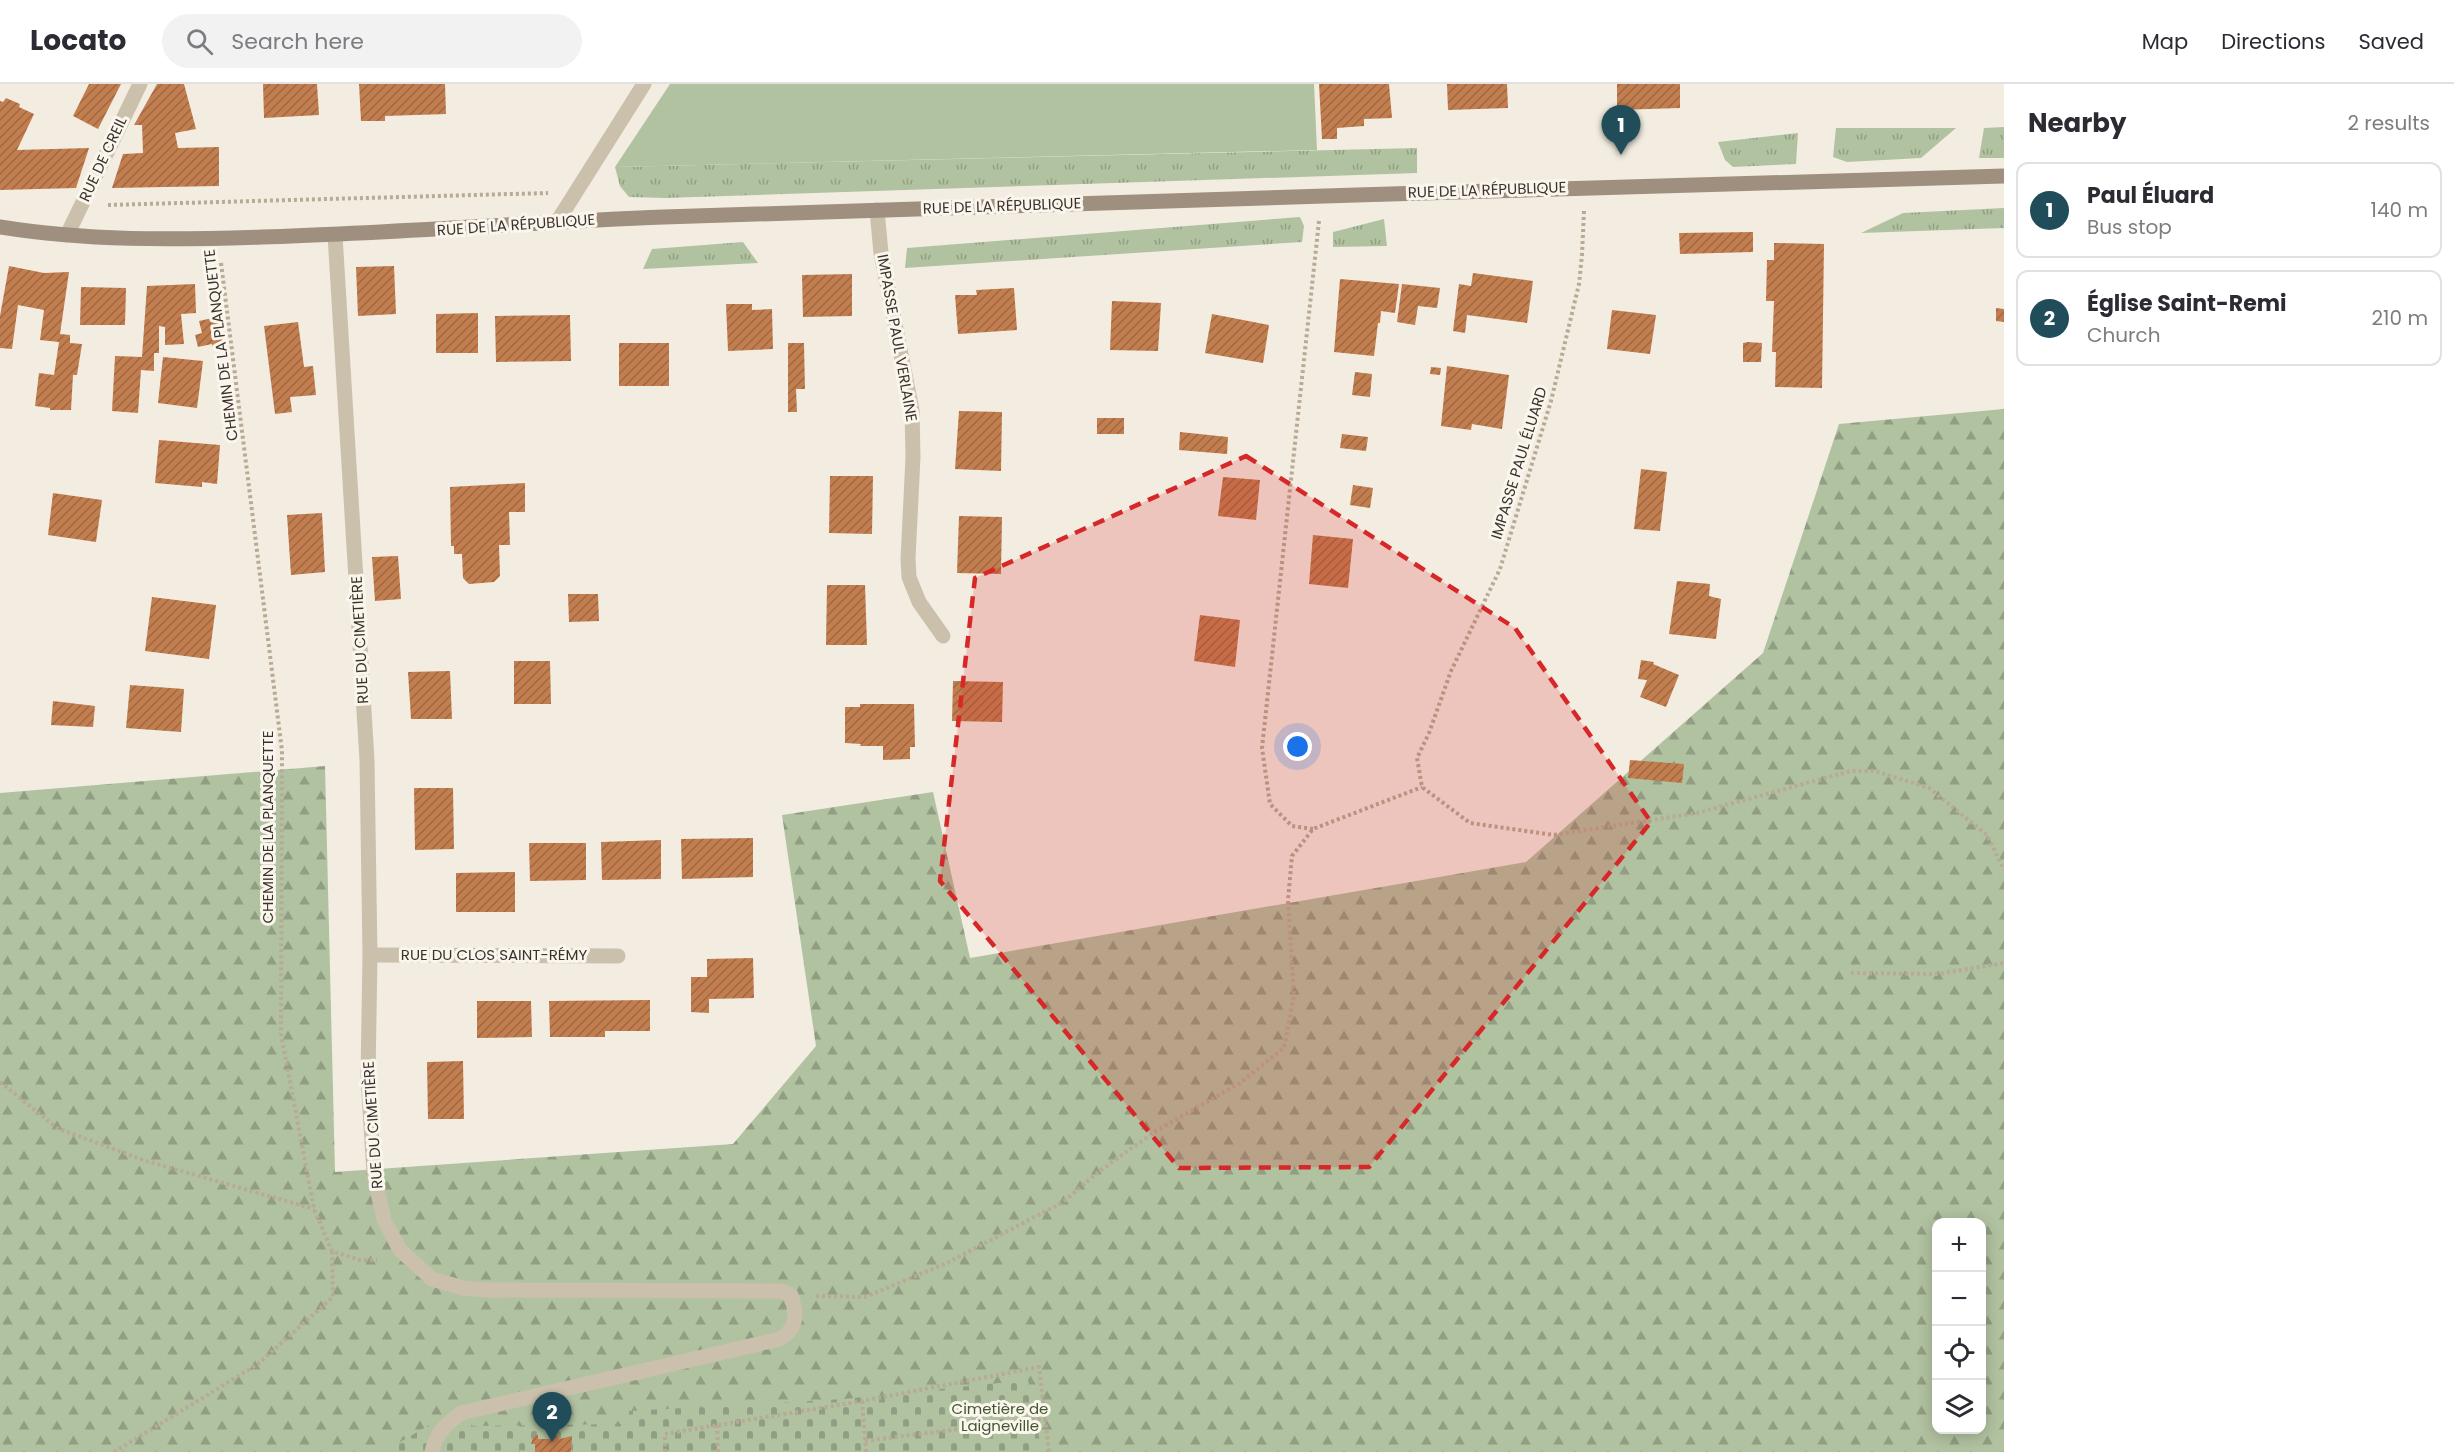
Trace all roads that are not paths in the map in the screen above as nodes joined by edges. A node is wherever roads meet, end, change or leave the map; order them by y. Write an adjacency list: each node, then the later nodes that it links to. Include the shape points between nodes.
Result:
1 (140, 84): 7 (street, RUE DE CREIL)
2 (644, 84): 5 (street)
3 (2004, 176): 4 (main road, RUE DE LA RÉPUBLIQUE)
4 (877, 210): 5 (main road, RUE DE LA RÉPUBLIQUE); 9 (street, IMPASSE PAUL VERLAINE, via 881,253 912,410 909,577 919,602)
5 (557, 222): 8 (main road, RUE DE LA RÉPUBLIQUE)
6 (0, 227): 7 (main road, RUE DE LA RÉPUBLIQUE)
7 (68, 235): 8 (main road, RUE DE LA RÉPUBLIQUE)
8 (335, 235): 10 (street, RUE DU CIMETIÈRE, via 367,760)
9 (943, 636)
10 (370, 955): 11 (street, RUE DU CLOS SAINT-RÉMY); 12 (street, RUE DU CIMETIÈRE, via 368,1077 374,1174 391,1236 432,1279 487,1290 781,1291 791,1295 796,1317 789,1333 780,1339 469,1410 439,1432)
11 (618, 956)
12 (432, 1452)

